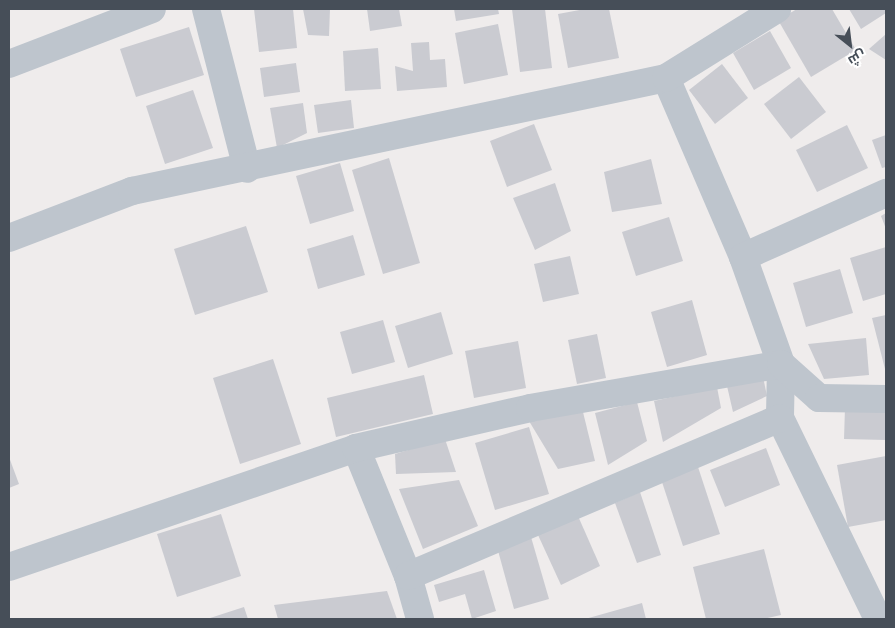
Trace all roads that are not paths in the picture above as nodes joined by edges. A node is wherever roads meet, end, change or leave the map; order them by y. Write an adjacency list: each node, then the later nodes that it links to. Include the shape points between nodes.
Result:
1 (152, 9): 4 (street)
2 (206, 9): 6 (street)
3 (777, 9): 5 (street)
4 (9, 64)
5 (666, 78): 6 (street); 9 (street)
6 (247, 169): 8 (street, via 132,191)
7 (886, 193): 9 (street)
8 (9, 238)
9 (743, 257): 10 (street)
10 (782, 364): 11 (street, via 819,398); 12 (street); 13 (street, via 530,408)
11 (886, 399)
12 (780, 418): 15 (street); 17 (street)
13 (356, 448): 14 (street); 15 (street)
14 (9, 567)
15 (408, 576): 16 (street)
16 (420, 619)
17 (878, 619)

